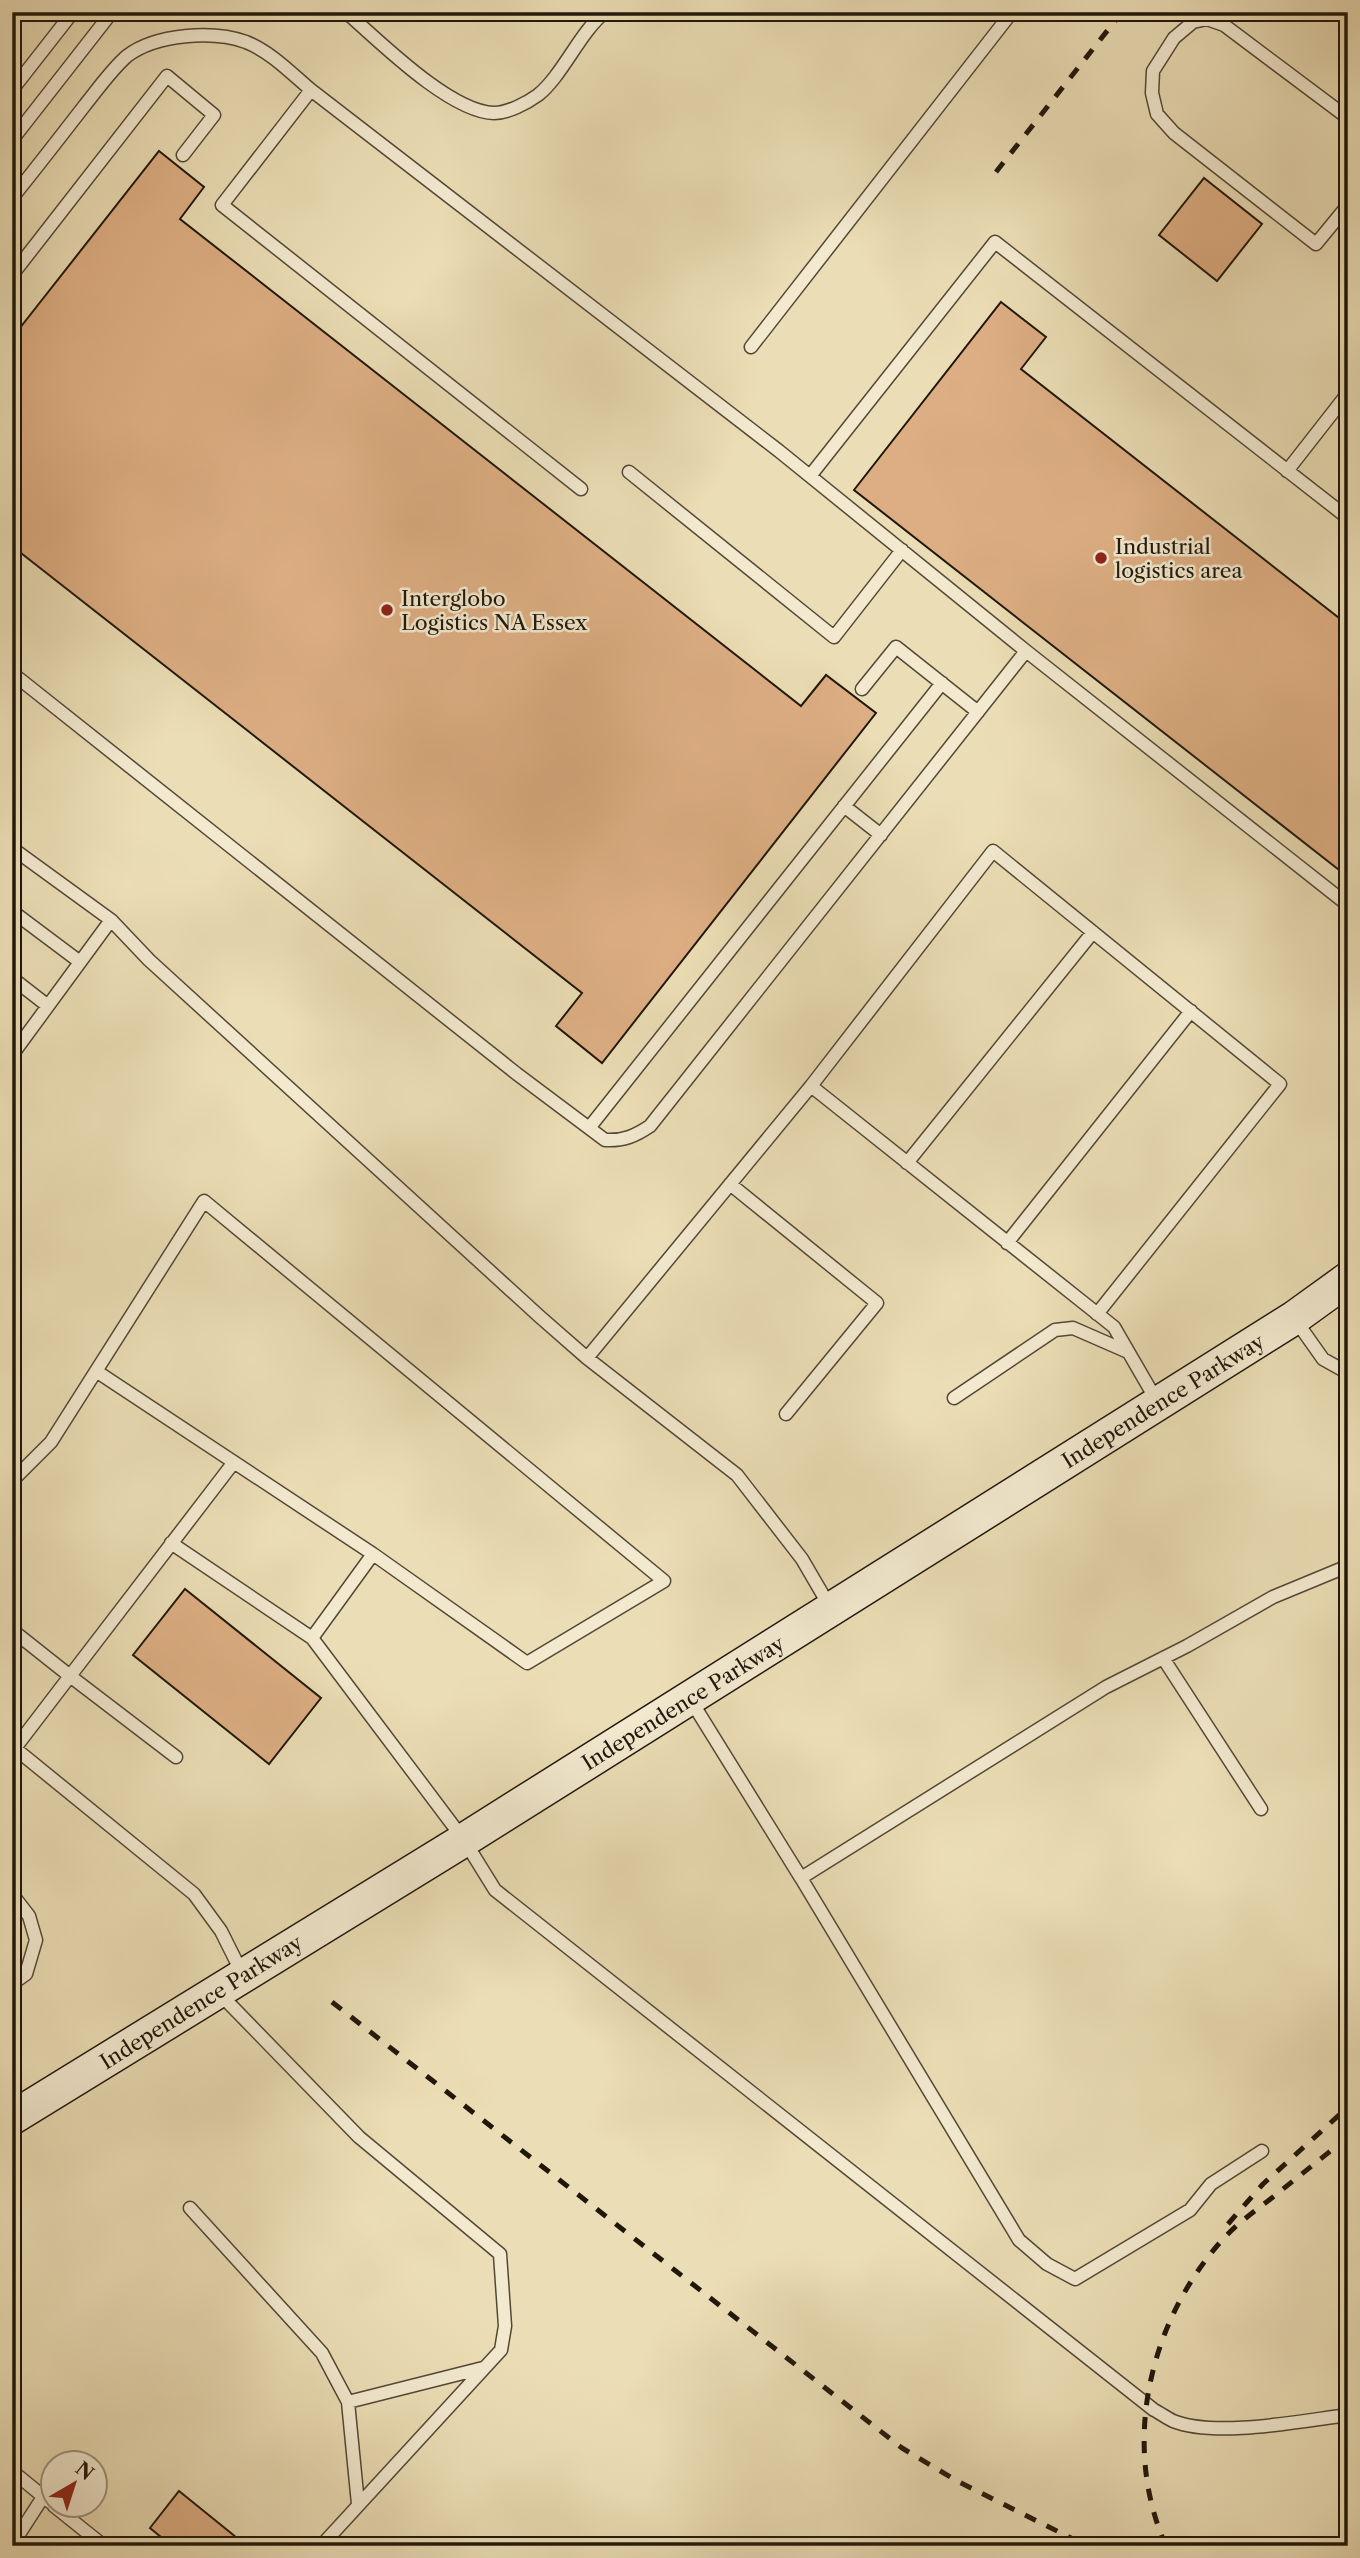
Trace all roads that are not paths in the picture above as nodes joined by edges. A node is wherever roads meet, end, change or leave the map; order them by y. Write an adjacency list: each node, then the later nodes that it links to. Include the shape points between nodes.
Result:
1 (73, 12): 6 (lane)
2 (112, 12): 9 (lane)
3 (346, 12): 4 (lane, via 419,75 461,104 495,113 540,94)
4 (605, 12)
5 (1012, 12): 14 (lane)
6 (12, 90)
7 (311, 90): 11 (lane, via 247,43 214,34 154,44 129,55 109,75); 18 (lane); 19 (lane, via 222,205)
8 (1348, 118): 12 (lane, via 1224,25 1207,19 1193,22 1174,38 1153,71 1157,114 1316,244)
9 (12, 140)
10 (183, 155): 13 (lane, via 214,114 166,76)
11 (12, 198)
12 (1348, 205)
13 (12, 275)
14 (751, 347)
15 (1348, 393): 16 (lane)
16 (1287, 471): 18 (lane, via 995,242); 20 (lane)
17 (629, 472): 21 (lane, via 834,637)
18 (810, 476): 21 (lane)
19 (581, 489)
20 (1348, 518)
21 (902, 550): 22 (lane)
22 (1026, 651): 26 (lane); 30 (lane)
23 (12, 673): 40 (lane)
24 (942, 683): 25 (lane, via 896,647); 26 (lane); 27 (lane)
25 (862, 689)
26 (978, 712): 28 (lane)
27 (844, 806): 28 (lane); 40 (lane)
28 (881, 835): 40 (lane, via 650,1126 620,1140 606,1140)
29 (12, 848): 32 (lane)
30 (1348, 905)
31 (12, 911): 34 (lane)
32 (111, 920): 34 (lane); 48 (lane, via 149,960)
33 (1093, 932): 37 (lane); 39 (lane, via 993,851); 41 (lane)
34 (80, 962): 36 (lane)
35 (12, 978): 36 (lane)
36 (48, 1006): 38 (lane)
37 (1191, 1011): 43 (lane); 45 (lane, via 1280,1084)
38 (12, 1055)
39 (811, 1086): 41 (lane); 42 (lane)
40 (589, 1128)
41 (907, 1163): 43 (lane)
42 (730, 1184): 48 (lane); 53 (lane, via 877,1303)
43 (1007, 1243): 45 (lane)
44 (1348, 1279): 46 (main road, Independence Parkway)
45 (1097, 1314): 47 (lane, via 1114,1328)
46 (1294, 1318): 50 (lane, via 1323,1359); 52 (main road, Independence Parkway)
47 (1128, 1352): 51 (lane, via 1073,1328 1055,1330); 52 (lane)
48 (587, 1358): 59 (lane, via 737,1475 802,1559)
49 (96, 1371): 54 (lane); 55 (lane, via 51,1441); 57 (lane, via 204,1201 664,1581 527,1663)
50 (1348, 1373)
51 (954, 1398)
52 (1159, 1404): 59 (main road, Independence Parkway)
53 (786, 1414)
54 (234, 1462): 56 (lane); 57 (lane)
55 (12, 1481)
56 (171, 1543): 61 (lane); 63 (lane)
57 (373, 1553): 61 (lane)
58 (1348, 1566): 62 (lane, via 1273,1597)
59 (832, 1610): 64 (main road, Independence Parkway)
60 (12, 1630): 63 (lane)
61 (312, 1638): 68 (lane)
62 (1163, 1658): 67 (lane); 69 (lane, via 1106,1687)
63 (69, 1676): 65 (lane); 66 (lane)
64 (690, 1698): 68 (main road, Independence Parkway); 69 (lane)
65 (13, 1747): 71 (lane, via 194,1894 221,1931)
66 (176, 1757)
67 (1261, 1810)
68 (464, 1840): 71 (main road, Independence Parkway); 78 (lane, via 495,1890 1154,2410 1173,2421 1223,2429)
69 (801, 1878): 74 (lane, via 1019,2240 1047,2264 1075,2279 1190,2210 1211,2184)
70 (12, 1894): 72 (lane, via 29,1916 36,1940 26,1974)
71 (230, 1983): 73 (main road, Independence Parkway); 76 (lane, via 359,2137 500,2254 505,2326 500,2350)
72 (12, 1984)
73 (12, 2118)
74 (1262, 2151)
75 (190, 2208): 77 (lane, via 322,2353)
76 (483, 2368): 77 (lane); 81 (lane)
77 (348, 2402): 81 (lane)
78 (1348, 2415)
79 (12, 2471): 80 (lane)
80 (38, 2492)
81 (358, 2504): 86 (lane)
82 (38, 2516): 84 (lane)
83 (72, 2520): 85 (lane)
84 (12, 2545)
85 (104, 2546)
86 (321, 2546)

